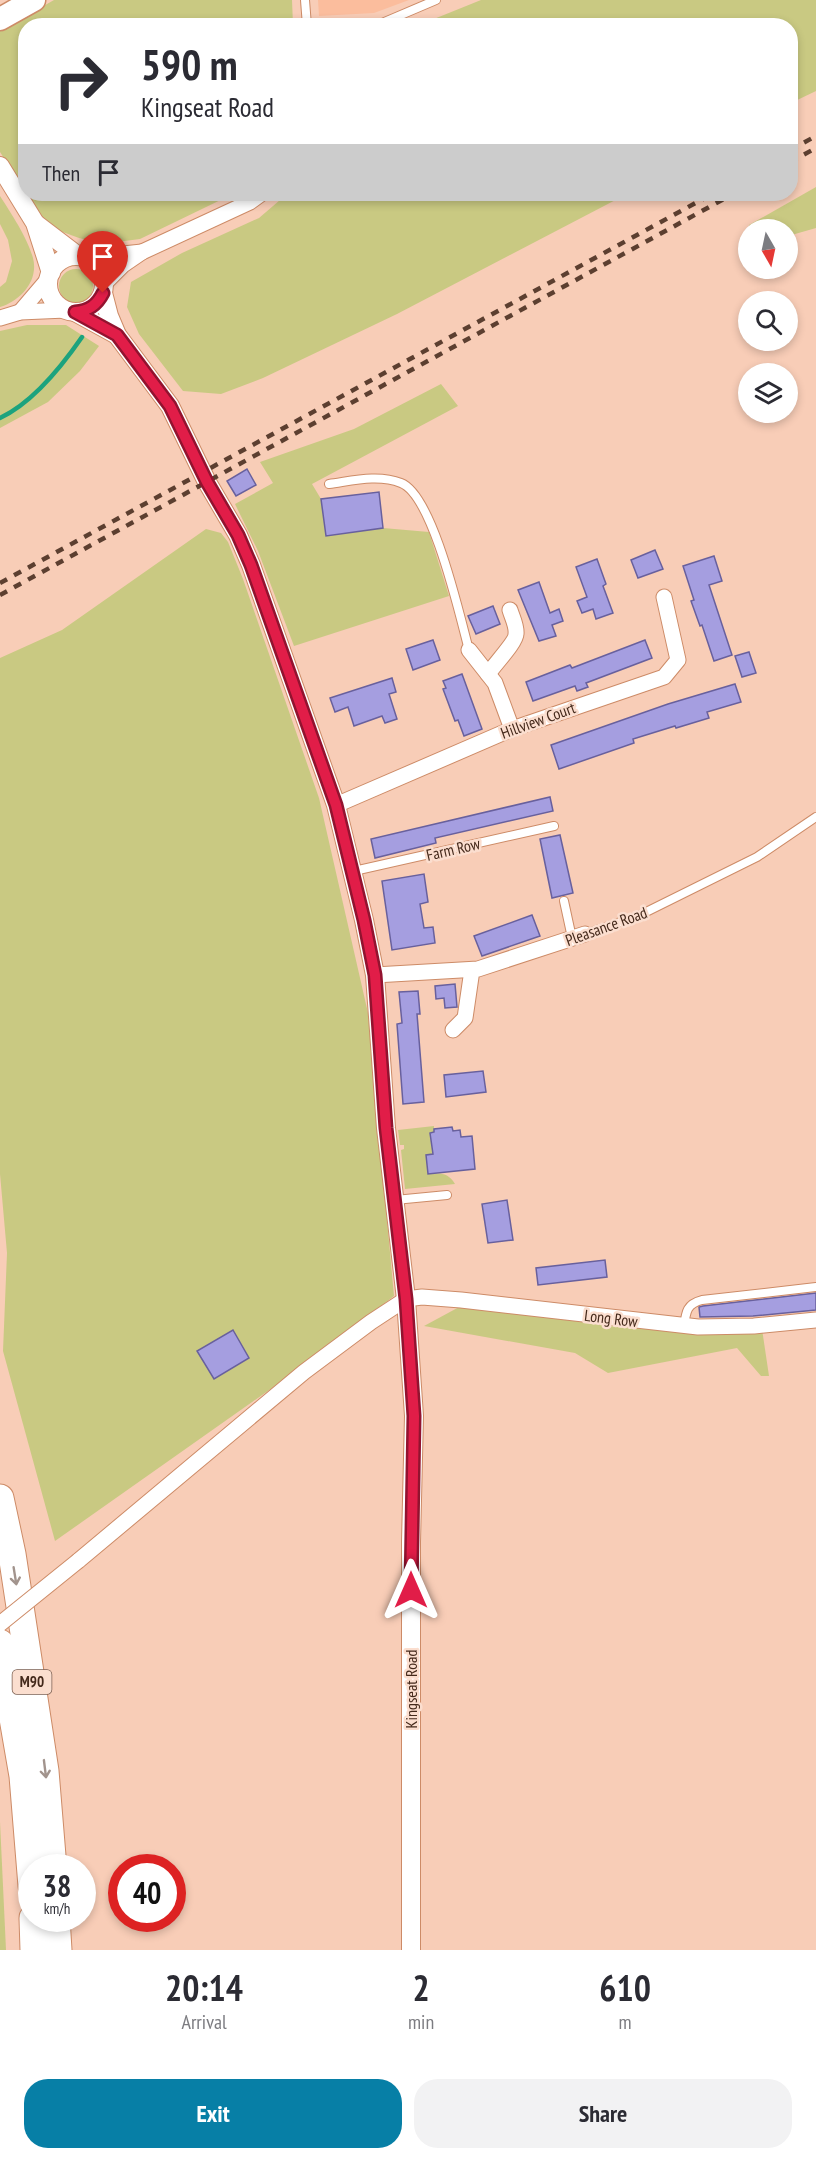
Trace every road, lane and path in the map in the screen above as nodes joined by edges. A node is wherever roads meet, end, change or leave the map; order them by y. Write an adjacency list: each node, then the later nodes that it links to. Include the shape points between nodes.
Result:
1 (34, 0): 6 (main road)
2 (305, 0): 4 (lane)
3 (436, 0): 5 (lane)
4 (306, 18)
5 (394, 18)
6 (0, 19)
7 (0, 166): 8 (street, Kingseat Road)
8 (18, 195)
9 (21, 201): 11 (street, Kingseat Road)
10 (250, 201): 12 (street)
11 (35, 223): 13 (street, Kingseat Road); 14 (street, Kingseat Road)
12 (142, 252): 13 (street); 15 (street, via 123,265)
13 (82, 257): 14 (street, via 62,260); 15 (street, Kingseat Road, via 99,268)
14 (50, 275): 16 (street, Kingseat Road, via 52,298); 17 (street)
15 (104, 289): 16 (street, via 93,307); 19 (street, Kingseat Road)
16 (70, 311): 17 (street); 19 (street, Kingseat Road)
17 (20, 312): 18 (street)
18 (0, 318)
19 (117, 335): 26 (street, Kingseat Road, via 170,406 238,535)
20 (329, 484): 23 (lane, via 379,478 404,483 424,508 434,531)
21 (664, 597): 25 (street, Hillview Court, via 678,660 664,676)
22 (510, 609): 24 (street, via 517,631 515,641)
23 (469, 650): 24 (street)
24 (488, 674): 25 (street)
25 (512, 729): 26 (street, Hillview Court)
26 (336, 805): 29 (street, Kingseat Road)
27 (816, 817): 31 (lane, Pleasance Road, via 757,857 638,916)
28 (554, 826): 29 (lane, Farm Row)
29 (352, 872): 33 (street, Kingseat Road)
30 (564, 901): 31 (lane)
31 (578, 936): 32 (street, Pleasance Road)
32 (472, 970): 33 (street, Pleasance Road); 34 (street, via 465,1018)
33 (375, 975): 36 (street, Kingseat Road)
34 (453, 1030)
35 (447, 1195): 36 (lane)
36 (393, 1200): 38 (street, Kingseat Road)
37 (816, 1287): 40 (lane, via 702,1299 687,1310)
38 (406, 1299): 40 (street, Long Row, via 461,1300); 42 (street, bridge, via 304,1372); 50 (street, Kingseat Road, via 414,1416)
39 (816, 1320): 40 (street, Long Row, via 754,1326)
40 (684, 1326)
41 (0, 1498): 45 (highway, M90, one-way to 45, via 45,1771)
42 (0, 1624)
43 (0, 1643): 44 (highway, M90, via 23,1776)
44 (29, 1854)
45 (52, 1854)
46 (33, 1932): 48 (highway)
47 (57, 1932): 49 (highway)
48 (34, 1950)
49 (58, 1950)
50 (411, 1950)

